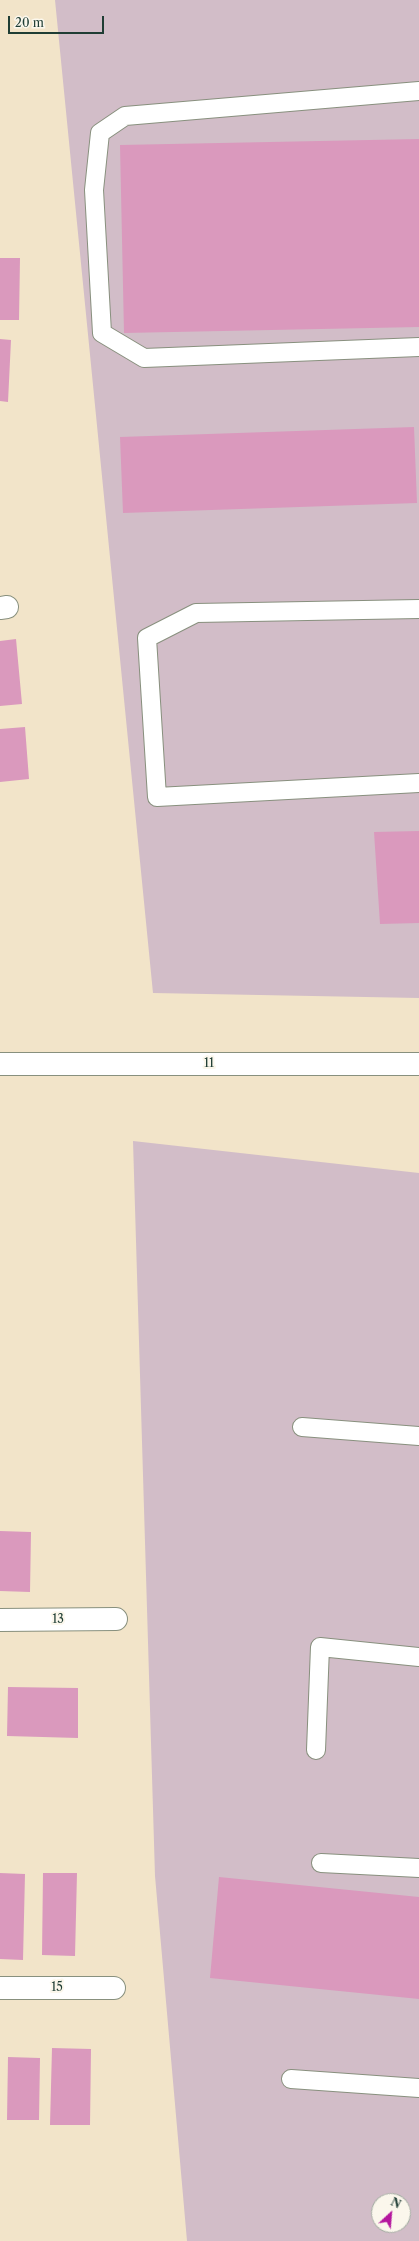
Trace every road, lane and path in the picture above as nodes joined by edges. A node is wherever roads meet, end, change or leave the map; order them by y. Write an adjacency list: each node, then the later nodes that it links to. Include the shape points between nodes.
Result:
1 (419, 91): 2 (lane, via 125,116 100,133 94,190 102,333 144,358)
2 (419, 347)
3 (419, 609): 4 (lane, via 196,614 148,638 157,797)
4 (419, 783)
5 (0, 1064): 6 (street, 11)
6 (419, 1064)
7 (302, 1427): 8 (lane)
8 (419, 1436)
9 (0, 1620): 10 (street, 13)
10 (116, 1620)
11 (419, 1657): 12 (lane, via 320,1647)
12 (316, 1750)
13 (321, 1862): 14 (lane)
14 (419, 1868)
15 (0, 1988): 16 (street, 15)
16 (114, 1988)
17 (291, 2079): 18 (lane)
18 (419, 2088)

